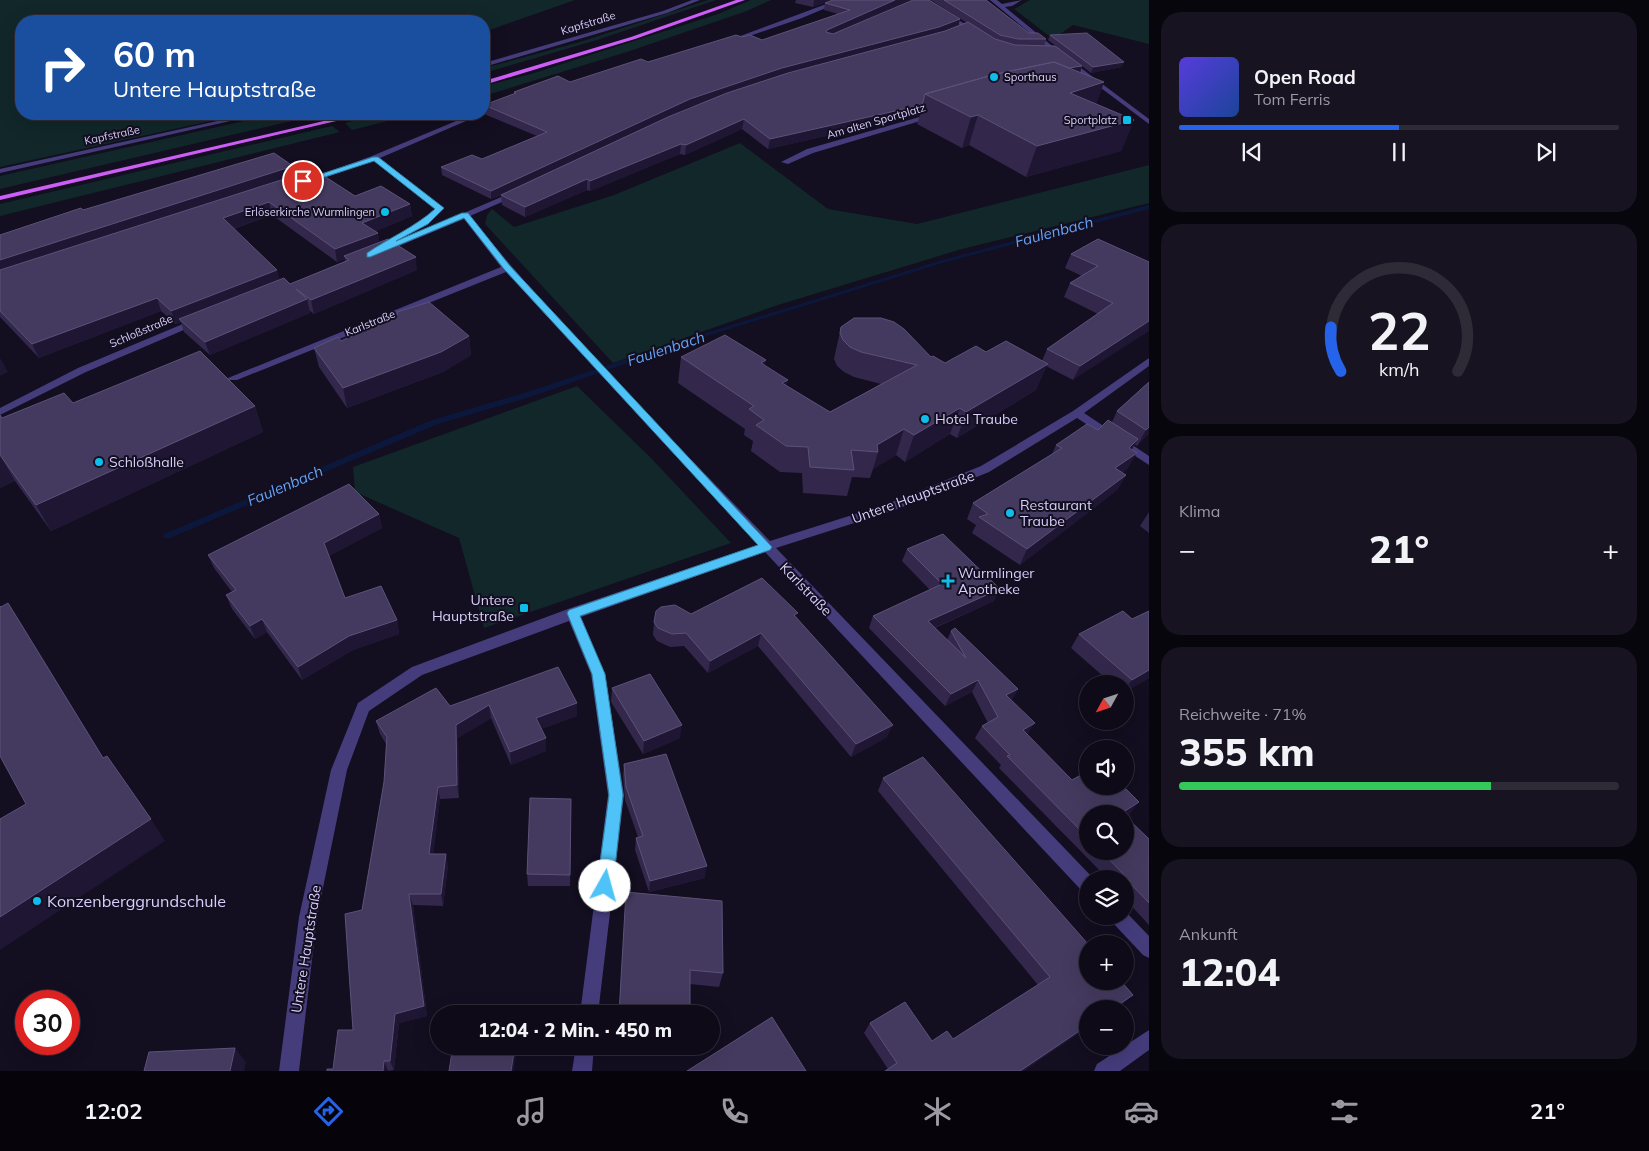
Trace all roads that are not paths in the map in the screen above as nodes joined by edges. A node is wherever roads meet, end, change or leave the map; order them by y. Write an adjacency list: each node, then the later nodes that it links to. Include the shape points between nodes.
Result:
1 (697, 0): 15 (street, Kapfstraße)
2 (742, 0): 18 (main road, via 615,44)
3 (842, 0): 12 (street)
4 (922, 0): 7 (street); 9 (street)
5 (993, 0): 8 (street)
6 (1019, 0): 8 (street)
7 (911, 4)
8 (1002, 6): 14 (street)
9 (967, 28): 10 (street); 11 (street)
10 (958, 31)
11 (981, 37)
12 (717, 45)
13 (1045, 51): 14 (street)
14 (1054, 51): 16 (street)
15 (490, 63)
16 (1091, 78): 17 (street); 23 (street)
17 (1082, 79)
18 (490, 80)
19 (938, 115): 25 (street, Am alten Sportplatz, via 810,151)
20 (231, 120): 26 (street, Kapfstraße)
21 (334, 120): 29 (main road)
22 (464, 120): 24 (street)
23 (1149, 122)
24 (375, 158): 27 (street); 30 (street, via 440,208 425,222 370,255)
25 (785, 162)
26 (0, 171)
27 (300, 183)
28 (527, 190): 30 (street)
29 (0, 198)
30 (465, 215): 31 (street, Karlstraße)
31 (507, 268): 34 (street, Karlstraße); 38 (street, Karlstraße)
32 (204, 318): 35 (street, Schloßstraße, via 82,370)
33 (1149, 361): 36 (street, Untere Hauptstraße)
34 (234, 378)
35 (0, 412)
36 (1077, 413): 37 (street); 38 (street, Untere Hauptstraße, via 985,469 891,507)
37 (1149, 461)
38 (766, 547): 39 (street, Untere Hauptstraße); 40 (street, Karlstraße)
39 (573, 613): 43 (street, via 598,674 616,795); 46 (street, Untere Hauptstraße, via 417,671 363,707 339,770 308,917)
40 (1079, 876)
41 (1127, 925): 42 (street)
42 (1149, 948)
43 (590, 1005)
44 (1149, 1039): 48 (street)
45 (584, 1055): 47 (street)
46 (289, 1071)
47 (582, 1071)
48 (1104, 1071)

